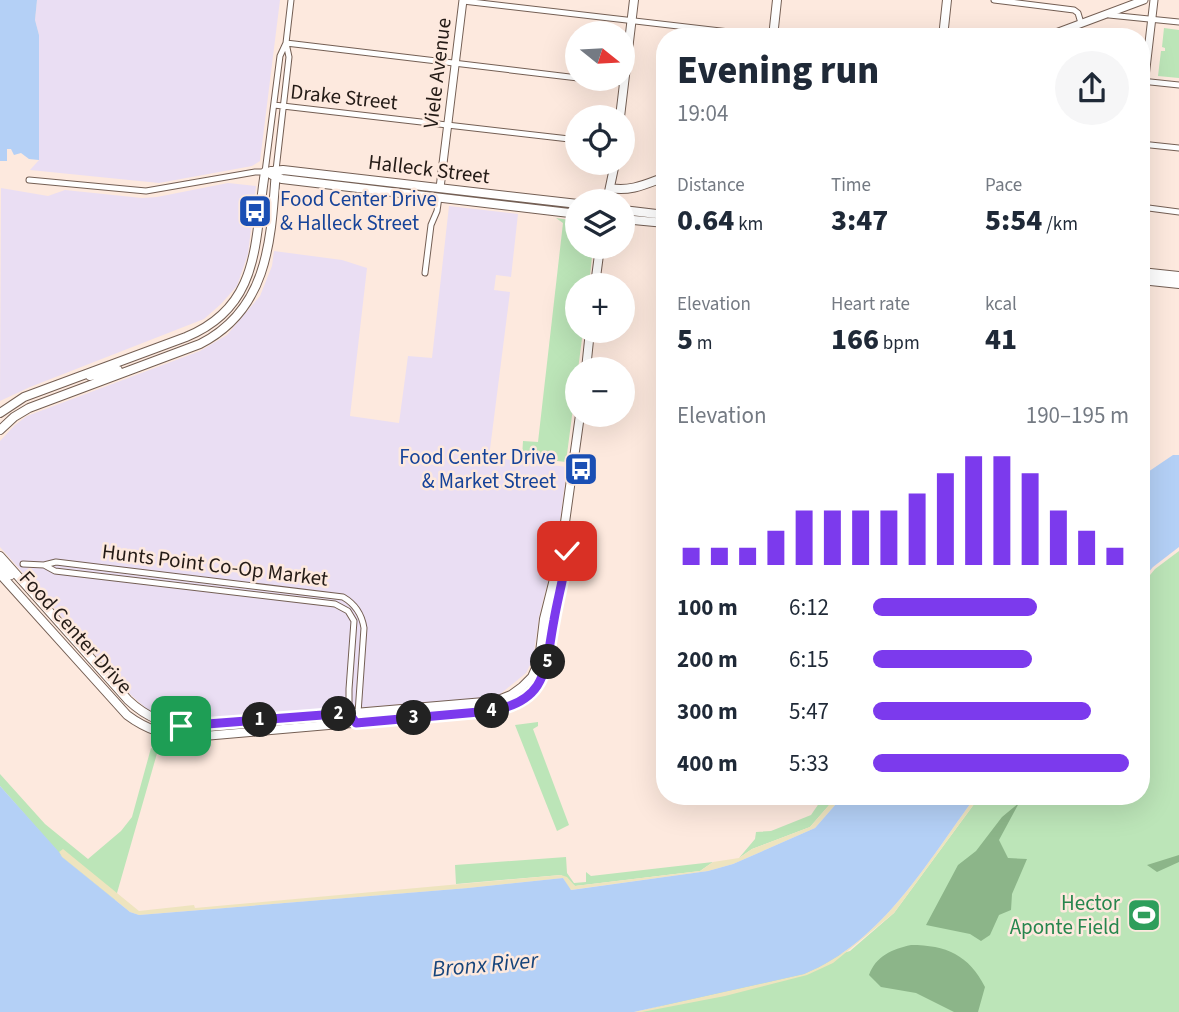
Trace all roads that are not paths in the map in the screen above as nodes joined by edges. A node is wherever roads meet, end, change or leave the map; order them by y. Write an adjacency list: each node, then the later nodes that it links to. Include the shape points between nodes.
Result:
1 (291, 0): 19 (street)
2 (634, 0): 11 (main road)
3 (778, 0): 15 (main road)
4 (947, 0): 16 (main road)
5 (994, 0): 13 (street, via 1074,10)
6 (1144, 0): 9 (street)
7 (1154, 0): 10 (street)
8 (463, 1): 11 (street); 20 (street, Viele Avenue)
9 (1104, 14): 10 (street); 13 (street)
10 (1152, 19): 12 (street); 18 (street)
11 (632, 20): 14 (street)
12 (1179, 22)
13 (1081, 23): 17 (street)
14 (674, 28)
15 (773, 28)
16 (944, 28)
17 (1068, 28)
18 (1150, 33)
19 (286, 43): 20 (street); 24 (street); 25 (street, via 289,57)
20 (456, 63): 21 (street); 26 (street, Viele Avenue)
21 (565, 76)
22 (1150, 82): 23 (street)
23 (1179, 85)
24 (274, 105): 25 (street, Drake Street); 30 (street)
25 (283, 106): 26 (street, Drake Street); 31 (street)
26 (449, 125): 27 (street, Drake Street); 36 (street, Viele Avenue)
27 (565, 138)
28 (1150, 145): 29 (street)
29 (1179, 148)
30 (265, 172): 31 (main road, Halleck Street); 33 (street, via 146,191); 51 (main road, via 253,263 226,312 195,334)
31 (276, 173): 36 (main road, Halleck Street); 50 (main road, via 265,266 247,304 209,340)
32 (612, 175): 35 (main road)
33 (29, 180)
34 (656, 180): 35 (main road, via 624,191)
35 (610, 188)
36 (440, 192): 37 (main road, Halleck Street); 40 (main road, Halleck Street); 46 (street, Viele Avenue)
37 (565, 203)
38 (1150, 208): 41 (street)
39 (635, 211): 42 (main road)
40 (565, 212)
41 (1179, 212)
42 (656, 214)
43 (635, 220): 44 (main road)
44 (656, 222)
45 (1150, 273): 47 (main road)
46 (425, 274)
47 (1179, 276)
48 (1150, 281): 49 (main road)
49 (1179, 284)
50 (145, 365): 51 (main road); 54 (main road, via 29,408)
51 (69, 380): 52 (main road, via 24,397)
52 (0, 413)
53 (578, 427): 55 (main road, Food Center Drive)
54 (0, 430)
55 (571, 487): 62 (main road, Food Center Drive, via 534,672 522,688 507,697); 64 (main road, Food Center Drive, via 564,579 549,661 539,682 523,699 503,709)
56 (0, 556): 61 (main road, Food Center Drive)
57 (23, 564): 59 (street, Hunts Point Co-Op Market)
58 (0, 565): 61 (main road)
59 (44, 565): 63 (street, Hunts Point Co-Op Market, via 343,607 354,626 349,689); 63 (street, Hunts Point Co-Op Market, via 56,562 343,597 360,615 364,628)
60 (0, 574): 65 (main road, Food Center Drive, via 122,710 154,731 192,737)
61 (39, 601): 63 (main road, Food Center Drive, via 135,707 165,723 191,726)
62 (461, 704): 63 (main road, Food Center Drive); 64 (main road)
63 (354, 713): 65 (street)
64 (403, 719): 65 (main road, Food Center Drive)
65 (356, 723)

